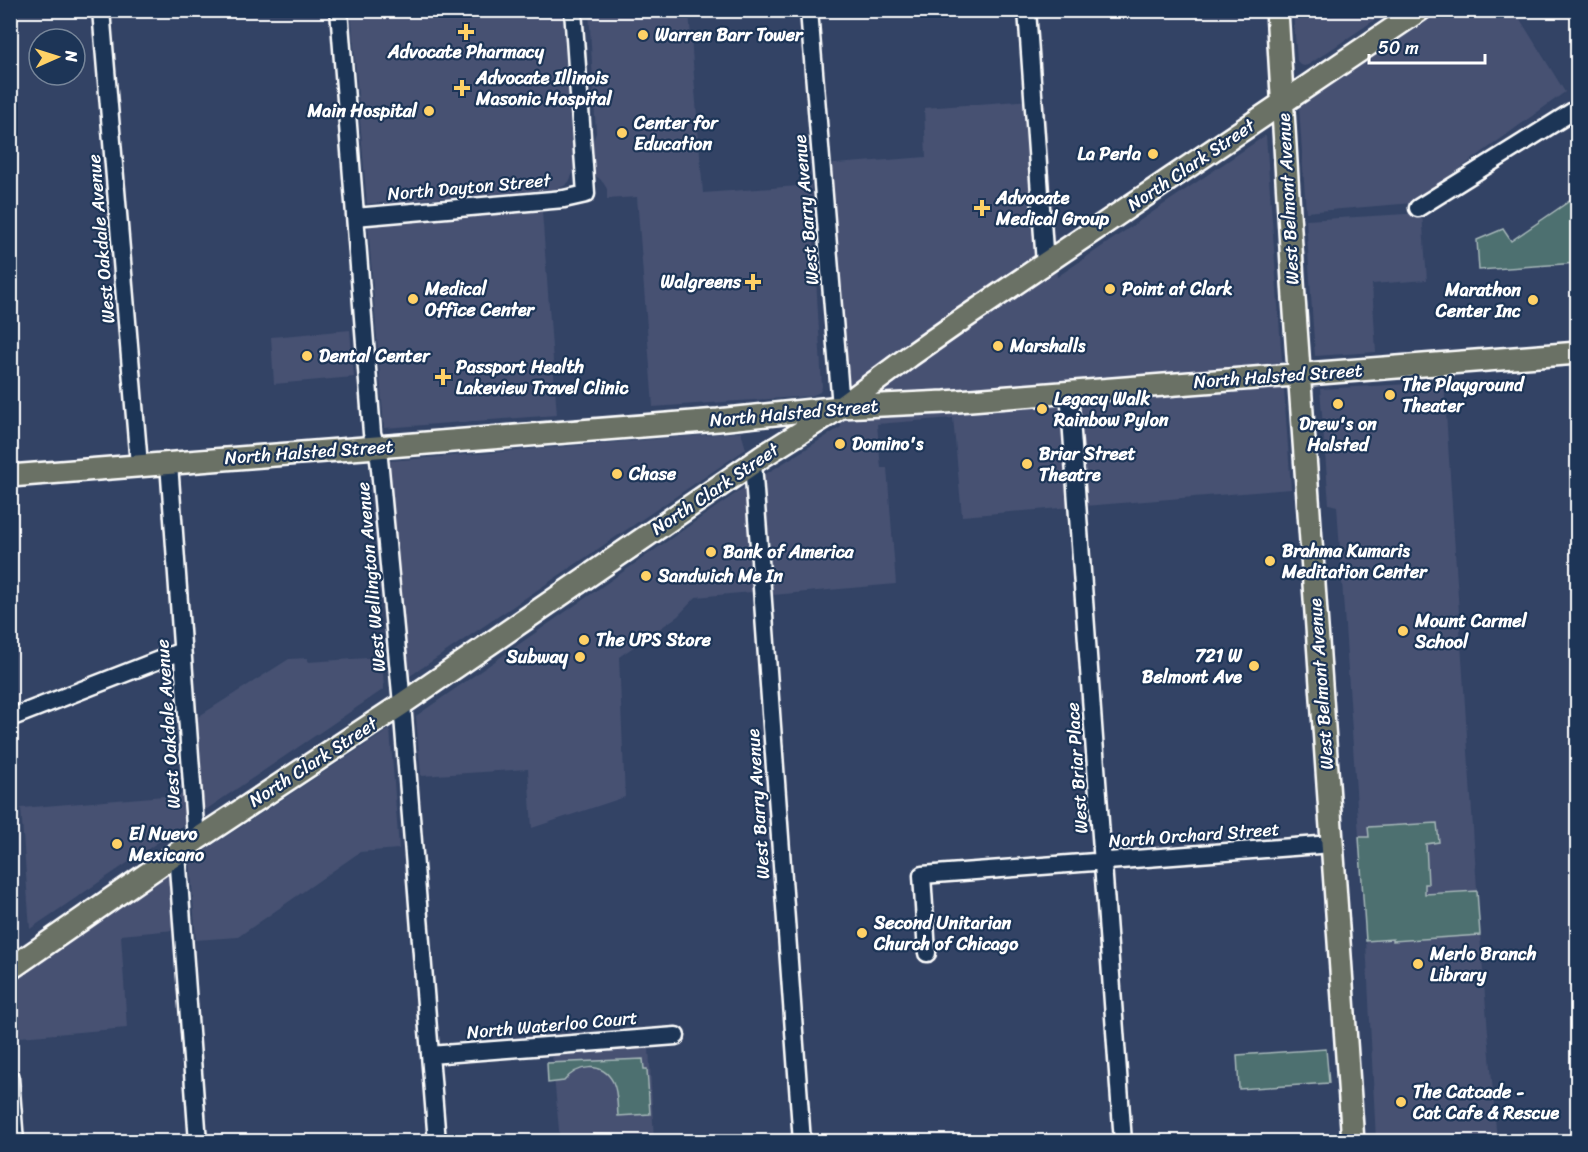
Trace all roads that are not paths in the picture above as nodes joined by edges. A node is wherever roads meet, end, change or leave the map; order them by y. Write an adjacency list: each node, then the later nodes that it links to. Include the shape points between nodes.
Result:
1 (101, 10): 20 (street, West Oakdale Avenue)
2 (339, 10): 11 (street, West Wellington Avenue)
3 (573, 10): 11 (street, North Dayton Street, via 586,194)
4 (809, 10): 16 (street, West Barry Avenue)
5 (1027, 10): 12 (street)
6 (1277, 10): 8 (main road, West Belmont Avenue)
7 (1420, 10): 8 (main road, North Clark Street)
8 (1283, 104): 12 (main road, North Clark Street); 14 (main road, West Belmont Avenue)
9 (1578, 108): 10 (street)
10 (1418, 208)
11 (355, 217): 17 (street, West Wellington Avenue)
12 (1045, 264): 16 (main road, North Clark Street)
13 (1578, 353): 14 (main road, North Halsted Street)
14 (1299, 374): 15 (main road, North Halsted Street); 26 (main road, West Belmont Avenue)
15 (1069, 392): 16 (main road, North Halsted Street); 28 (street, West Briar Place)
16 (841, 407): 17 (main road, North Halsted Street); 19 (main road, North Clark Street)
17 (376, 447): 18 (main road, North Halsted Street); 23 (street, West Wellington Avenue)
18 (169, 463): 20 (main road, North Halsted Street); 22 (street, West Oakdale Avenue)
19 (753, 463): 23 (main road, North Clark Street); 37 (street, West Barry Avenue)
20 (139, 465): 21 (main road, North Halsted Street)
21 (10, 476)
22 (182, 651): 24 (street); 25 (street, West Oakdale Avenue)
23 (402, 704): 25 (main road, North Clark Street); 32 (street, West Wellington Avenue)
24 (10, 718)
25 (196, 840): 27 (main road, North Clark Street)
26 (1332, 844): 28 (street, North Orchard Street); 39 (main road, West Belmont Avenue)
27 (177, 853): 30 (main road, North Clark Street); 35 (street)
28 (1103, 862): 29 (street, North Orchard Street, via 921,875); 38 (street, West Briar Place)
29 (927, 953)
30 (10, 969)
31 (676, 1036): 32 (street, North Waterloo Court)
32 (430, 1054): 36 (street, West Wellington Avenue)
33 (10, 1077): 34 (street)
34 (15, 1142)
35 (198, 1142)
36 (437, 1142)
37 (802, 1142)
38 (1123, 1142)
39 (1353, 1142)

